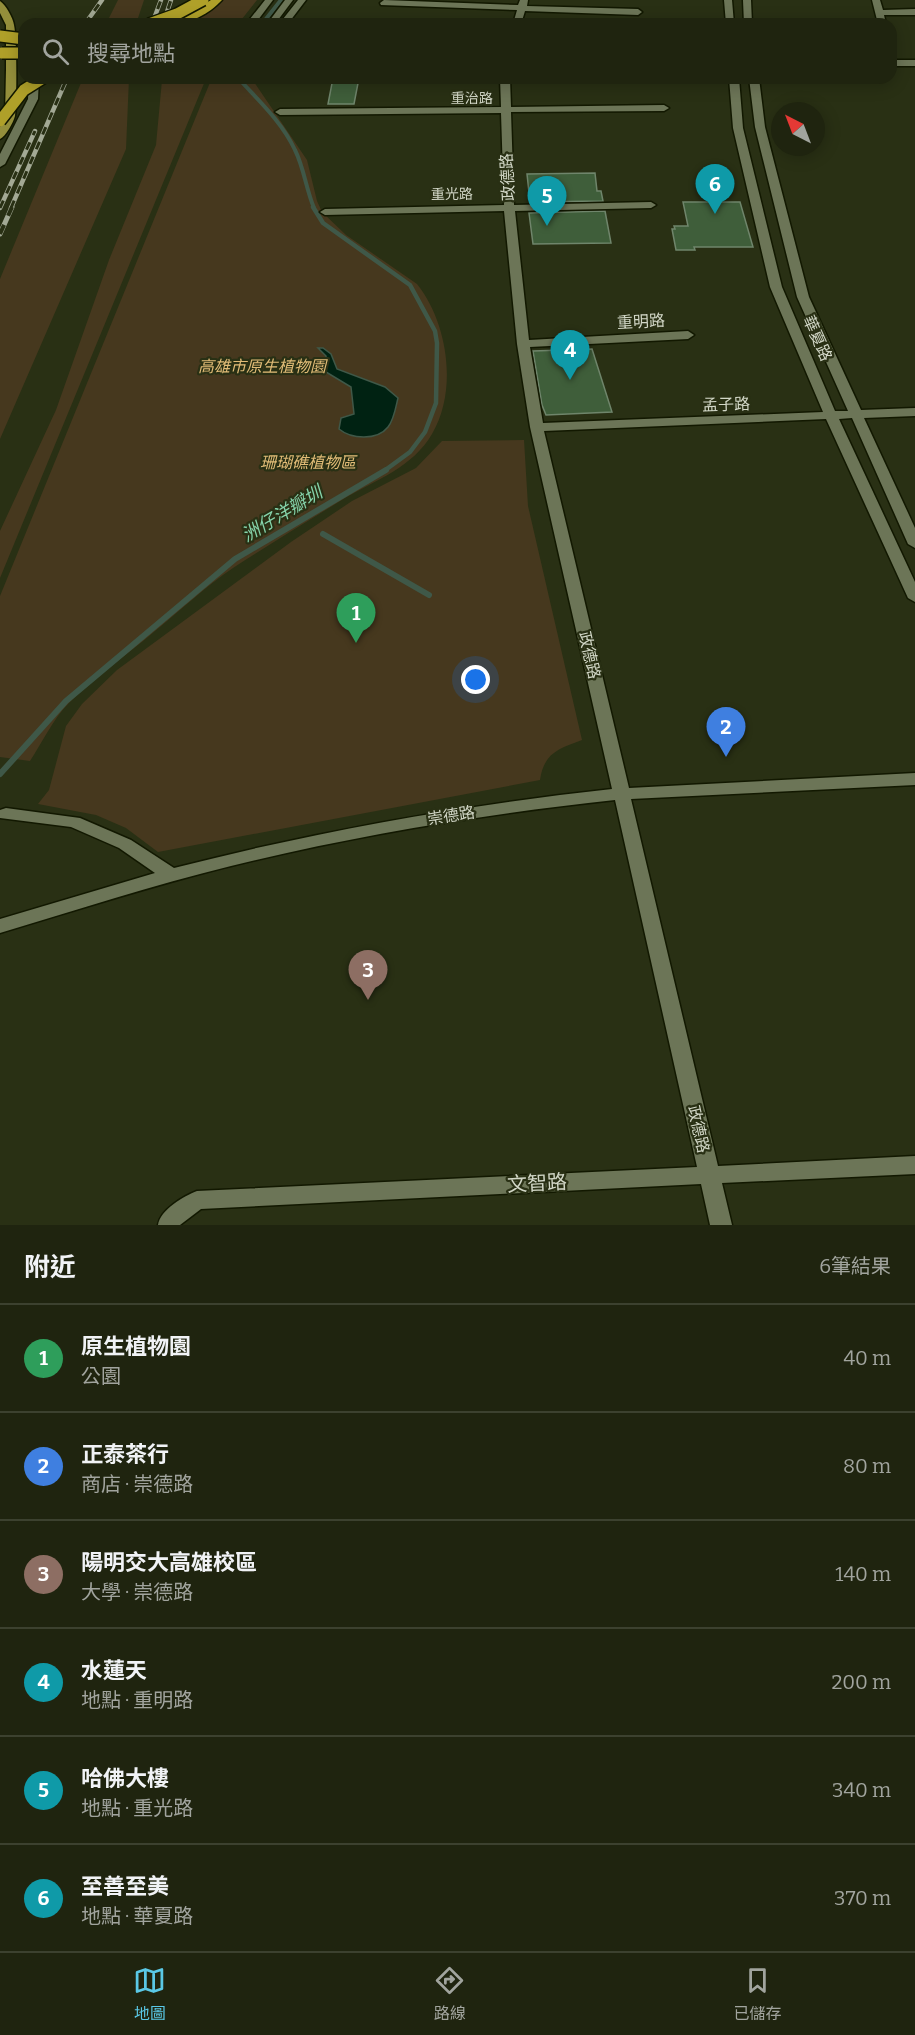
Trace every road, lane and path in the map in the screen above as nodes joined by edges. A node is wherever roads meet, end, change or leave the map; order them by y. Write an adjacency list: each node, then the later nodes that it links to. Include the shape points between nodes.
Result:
1 (203, 0): 16 (highway, bridge)
2 (217, 0): 17 (highway)
3 (227, 0): 18 (highway)
4 (269, 0): 19 (street)
5 (289, 0): 20 (street)
6 (302, 0): 21 (street)
7 (728, 0): 23 (street)
8 (747, 0): 24 (street)
9 (876, 0): 15 (street)
10 (384, 3): 11 (street)
11 (523, 3): 13 (street); 22 (street)
12 (0, 4): 26 (main road)
13 (638, 12)
14 (915, 12): 15 (street)
15 (879, 13): 25 (street)
16 (166, 18)
17 (188, 18)
18 (199, 18)
19 (255, 18)
20 (276, 18)
21 (288, 18)
22 (519, 18)
23 (730, 18)
24 (748, 18)
25 (880, 18)
26 (10, 25): 29 (street); 43 (main road, via 10,117)
27 (0, 36): 28 (highway, bridge)
28 (18, 38)
29 (18, 40)
30 (18, 52): 31 (highway, bridge)
31 (0, 53)
32 (897, 62): 33 (street)
33 (915, 63)
34 (34, 84): 44 (street, via 33,99)
35 (34, 84): 42 (highway, bridge, via 24,90)
36 (505, 84): 40 (street, 政德路)
37 (734, 84): 45 (street, 華夏路, via 738,128)
38 (755, 84): 46 (street, 華夏路)
39 (664, 108): 40 (street, 重治路)
40 (504, 111): 41 (street, 重治路); 48 (street, 政德路)
41 (280, 112)
42 (0, 121)
43 (0, 136)
44 (0, 164)
45 (750, 173): 46 (street); 54 (street, 華夏路, via 776,287)
46 (771, 174): 53 (street, 華夏路, via 797,282)
47 (651, 205): 48 (street, 重光路)
48 (508, 208): 49 (street, 重光路); 51 (street, 政德路)
49 (325, 212)
50 (688, 335): 51 (street, 重明路)
51 (523, 344): 55 (street, 政德路)
52 (915, 412): 53 (street, 孟子路)
53 (855, 416): 54 (street, 孟子路); 56 (street, 華夏路)
54 (832, 417): 55 (street, 孟子路); 57 (street, 華夏路)
55 (537, 427): 59 (street, 政德路)
56 (915, 544)
57 (915, 598)
58 (915, 779): 59 (street, 崇德路)
59 (621, 794): 61 (street, 崇德路, via 372,828); 64 (street, 政德路)
60 (6, 814): 61 (street, via 74,822 125,844)
61 (170, 874): 62 (street, 崇德路)
62 (0, 926)
63 (915, 1164): 64 (street, 文智路)
64 (709, 1175): 65 (street, 文智路, via 197,1200); 66 (street, 政德路)
65 (169, 1225)
66 (721, 1225)

